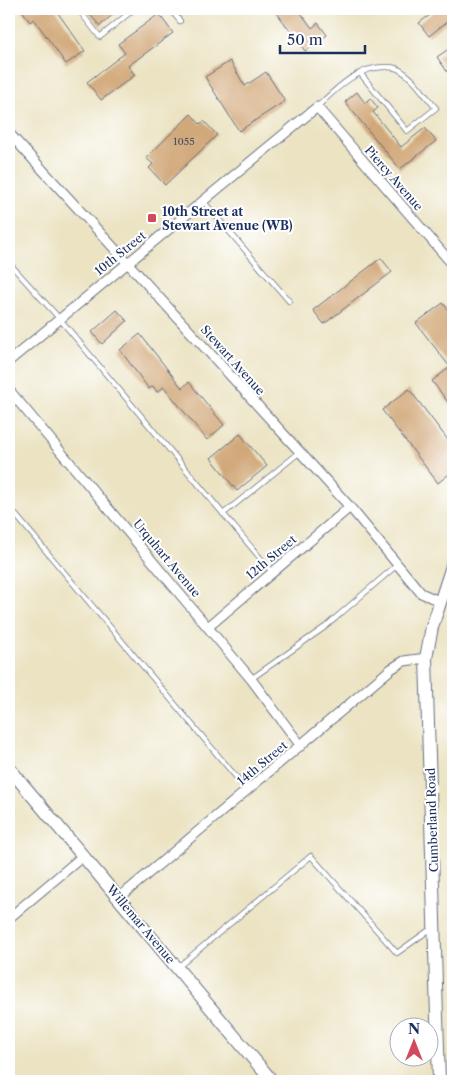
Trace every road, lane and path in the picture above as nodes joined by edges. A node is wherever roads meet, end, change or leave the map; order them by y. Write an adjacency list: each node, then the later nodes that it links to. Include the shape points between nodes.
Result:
1 (78, 9): 2 (lane, via 100,37)
2 (134, 9)
3 (170, 9): 4 (lane)
4 (180, 21)
5 (360, 72): 5 (lane, via 377,67 396,68 412,78 436,108 407,131); 6 (lane, via 340,85)
6 (317, 107): 8 (street, 10th Street); 11 (street, Piercy Avenue)
7 (9, 133): 10 (street, Stewart Avenue)
8 (203, 201): 10 (street, 10th Street); 12 (lane)
9 (9, 263): 13 (lane)
10 (128, 263): 13 (street, 10th Street); 16 (street, Stewart Avenue)
11 (453, 265)
12 (289, 301)
13 (59, 318): 14 (street, 10th Street); 19 (lane)
14 (9, 361)
15 (9, 390): 24 (street, Urquhart Avenue)
16 (300, 452): 18 (street, Stewart Avenue); 19 (lane)
17 (9, 507): 29 (lane)
18 (350, 508): 21 (street, Stewart Avenue); 22 (street, 12th Street)
19 (223, 514): 22 (lane)
20 (453, 563): 23 (street, Cumberland Road)
21 (397, 565): 23 (street, Stewart Avenue, via 421,593); 26 (lane, via 325,627)
22 (272, 572): 24 (street, 12th Street)
23 (439, 601): 25 (street, Cumberland Road)
24 (208, 627): 26 (street, Urquhart Avenue)
25 (426, 658): 27 (street, 14th Street, via 404,661 391,669); 33 (street, Cumberland Road)
26 (251, 679): 27 (street, Urquhart Avenue)
27 (301, 746): 29 (street, 14th Street)
28 (9, 768): 30 (street, Willemar Avenue)
29 (248, 791): 31 (street, 14th Street)
30 (83, 856): 31 (street, Willemar Avenue); 32 (street)
31 (119, 898): 34 (street, Willemar Avenue)
32 (10, 915)
33 (435, 926): 34 (lane, via 397,953 311,856); 36 (street, Cumberland Road)
34 (177, 968): 35 (street, Willemar Avenue)
35 (272, 1081)
36 (439, 1081)

